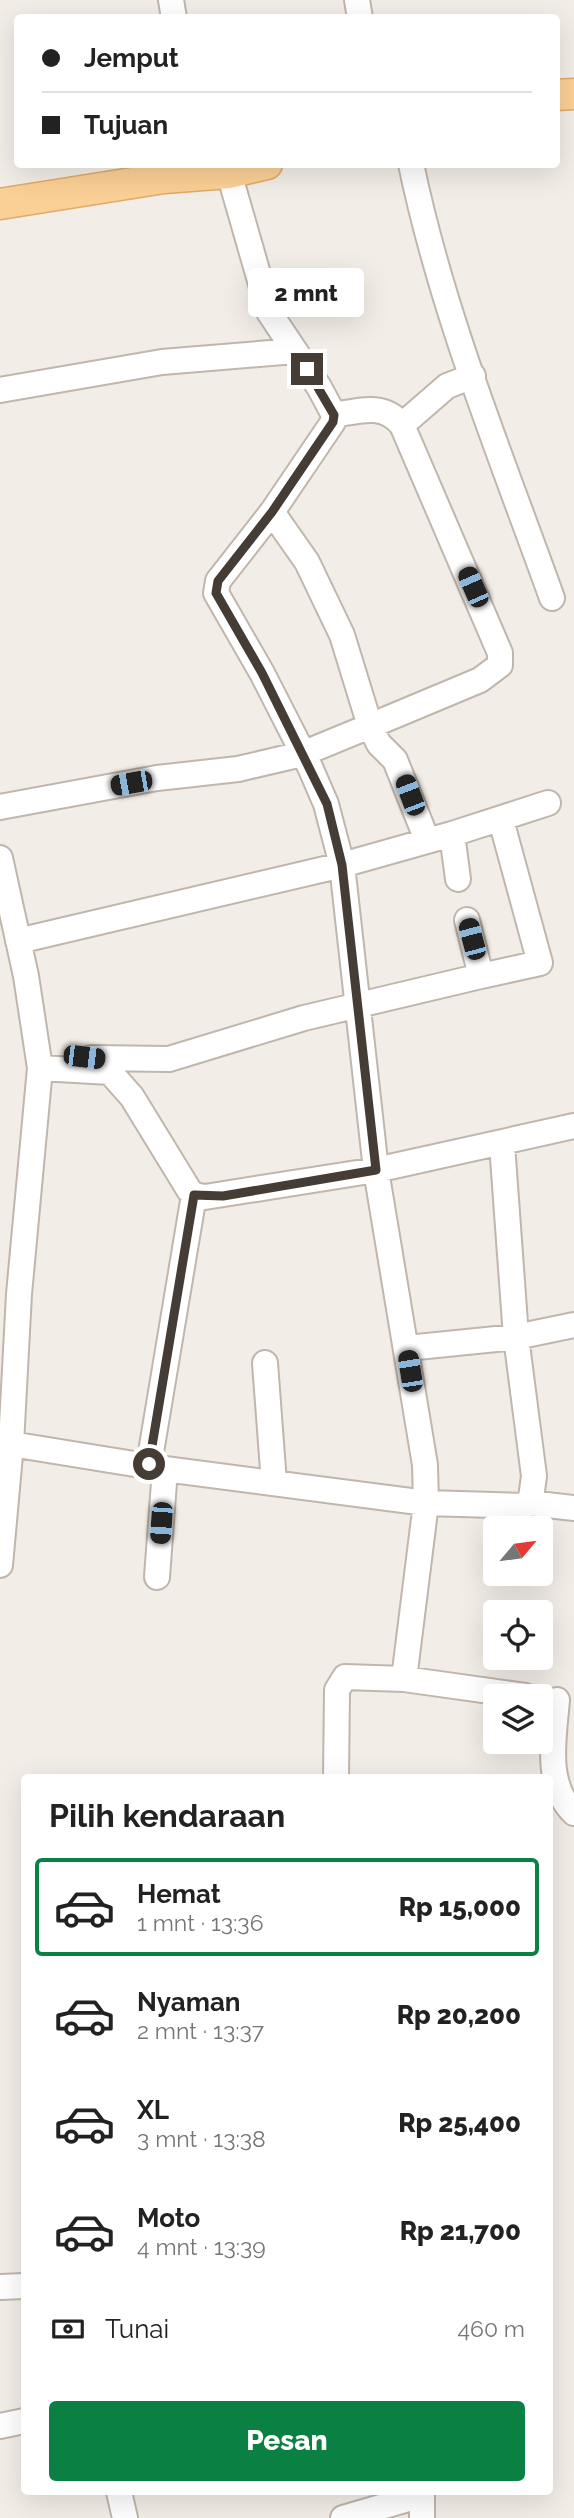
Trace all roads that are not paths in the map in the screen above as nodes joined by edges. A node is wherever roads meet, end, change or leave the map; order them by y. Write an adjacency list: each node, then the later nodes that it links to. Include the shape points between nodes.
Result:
1 (412, 168): 5 (street)
2 (222, 170): 3 (main road); 4 (street, via 269,312)
3 (0, 204)
4 (295, 351): 6 (street, via 162,362); 7 (street)
5 (473, 376): 8 (street, via 447,386); 10 (street)
6 (0, 390)
7 (334, 415): 8 (street, via 375,408); 9 (street)
8 (402, 425): 11 (street, via 493,634 500,665 480,680)
9 (272, 512): 11 (street, via 307,562 341,635); 12 (street, via 218,581 216,593)
10 (552, 598)
11 (370, 726): 12 (street); 17 (street, via 395,760)
12 (302, 754): 14 (street, via 238,769 157,778); 18 (street, via 327,804)
13 (548, 803): 15 (street)
14 (0, 807)
15 (501, 820): 16 (street); 23 (street, via 540,963)
16 (452, 834): 17 (street); 20 (street)
17 (427, 840): 18 (street)
18 (342, 865): 22 (street); 24 (street)
19 (1, 867): 22 (street)
20 (458, 879)
21 (467, 920): 23 (street)
22 (18, 941): 25 (street)
23 (481, 976): 24 (street)
24 (359, 1004): 25 (street, via 169,1059); 28 (street)
25 (39, 1060): 29 (street, via 110,1072 132,1097); 34 (street)
26 (574, 1126): 27 (street)
27 (502, 1144): 28 (street); 31 (street)
28 (376, 1170): 29 (street, via 223,1196); 32 (street)
29 (194, 1195): 35 (street)
30 (574, 1325): 31 (street)
31 (516, 1337): 32 (street); 38 (street, via 534,1476)
32 (407, 1348): 37 (street, via 425,1465)
33 (265, 1363): 36 (street)
34 (11, 1444): 35 (street); 40 (street)
35 (157, 1467): 36 (street); 41 (street)
36 (274, 1483): 37 (street)
37 (426, 1503): 38 (street, via 520,1507); 42 (street)
38 (528, 1503): 39 (street)
39 (574, 1508)
40 (0, 1566)
41 (157, 1577)
42 (404, 1679): 43 (street); 45 (street, via 351,1676 341,1681 337,1690)
43 (483, 1690)
44 (557, 1700): 46 (street, via 552,1755 556,1782)
45 (336, 1774)
46 (574, 1813)
47 (21, 2286): 48 (street)
48 (0, 2287)
49 (21, 2422): 50 (street)
50 (0, 2426)
51 (120, 2495): 53 (street)
52 (422, 2502): 54 (street)
53 (125, 2518)
54 (343, 2518)

